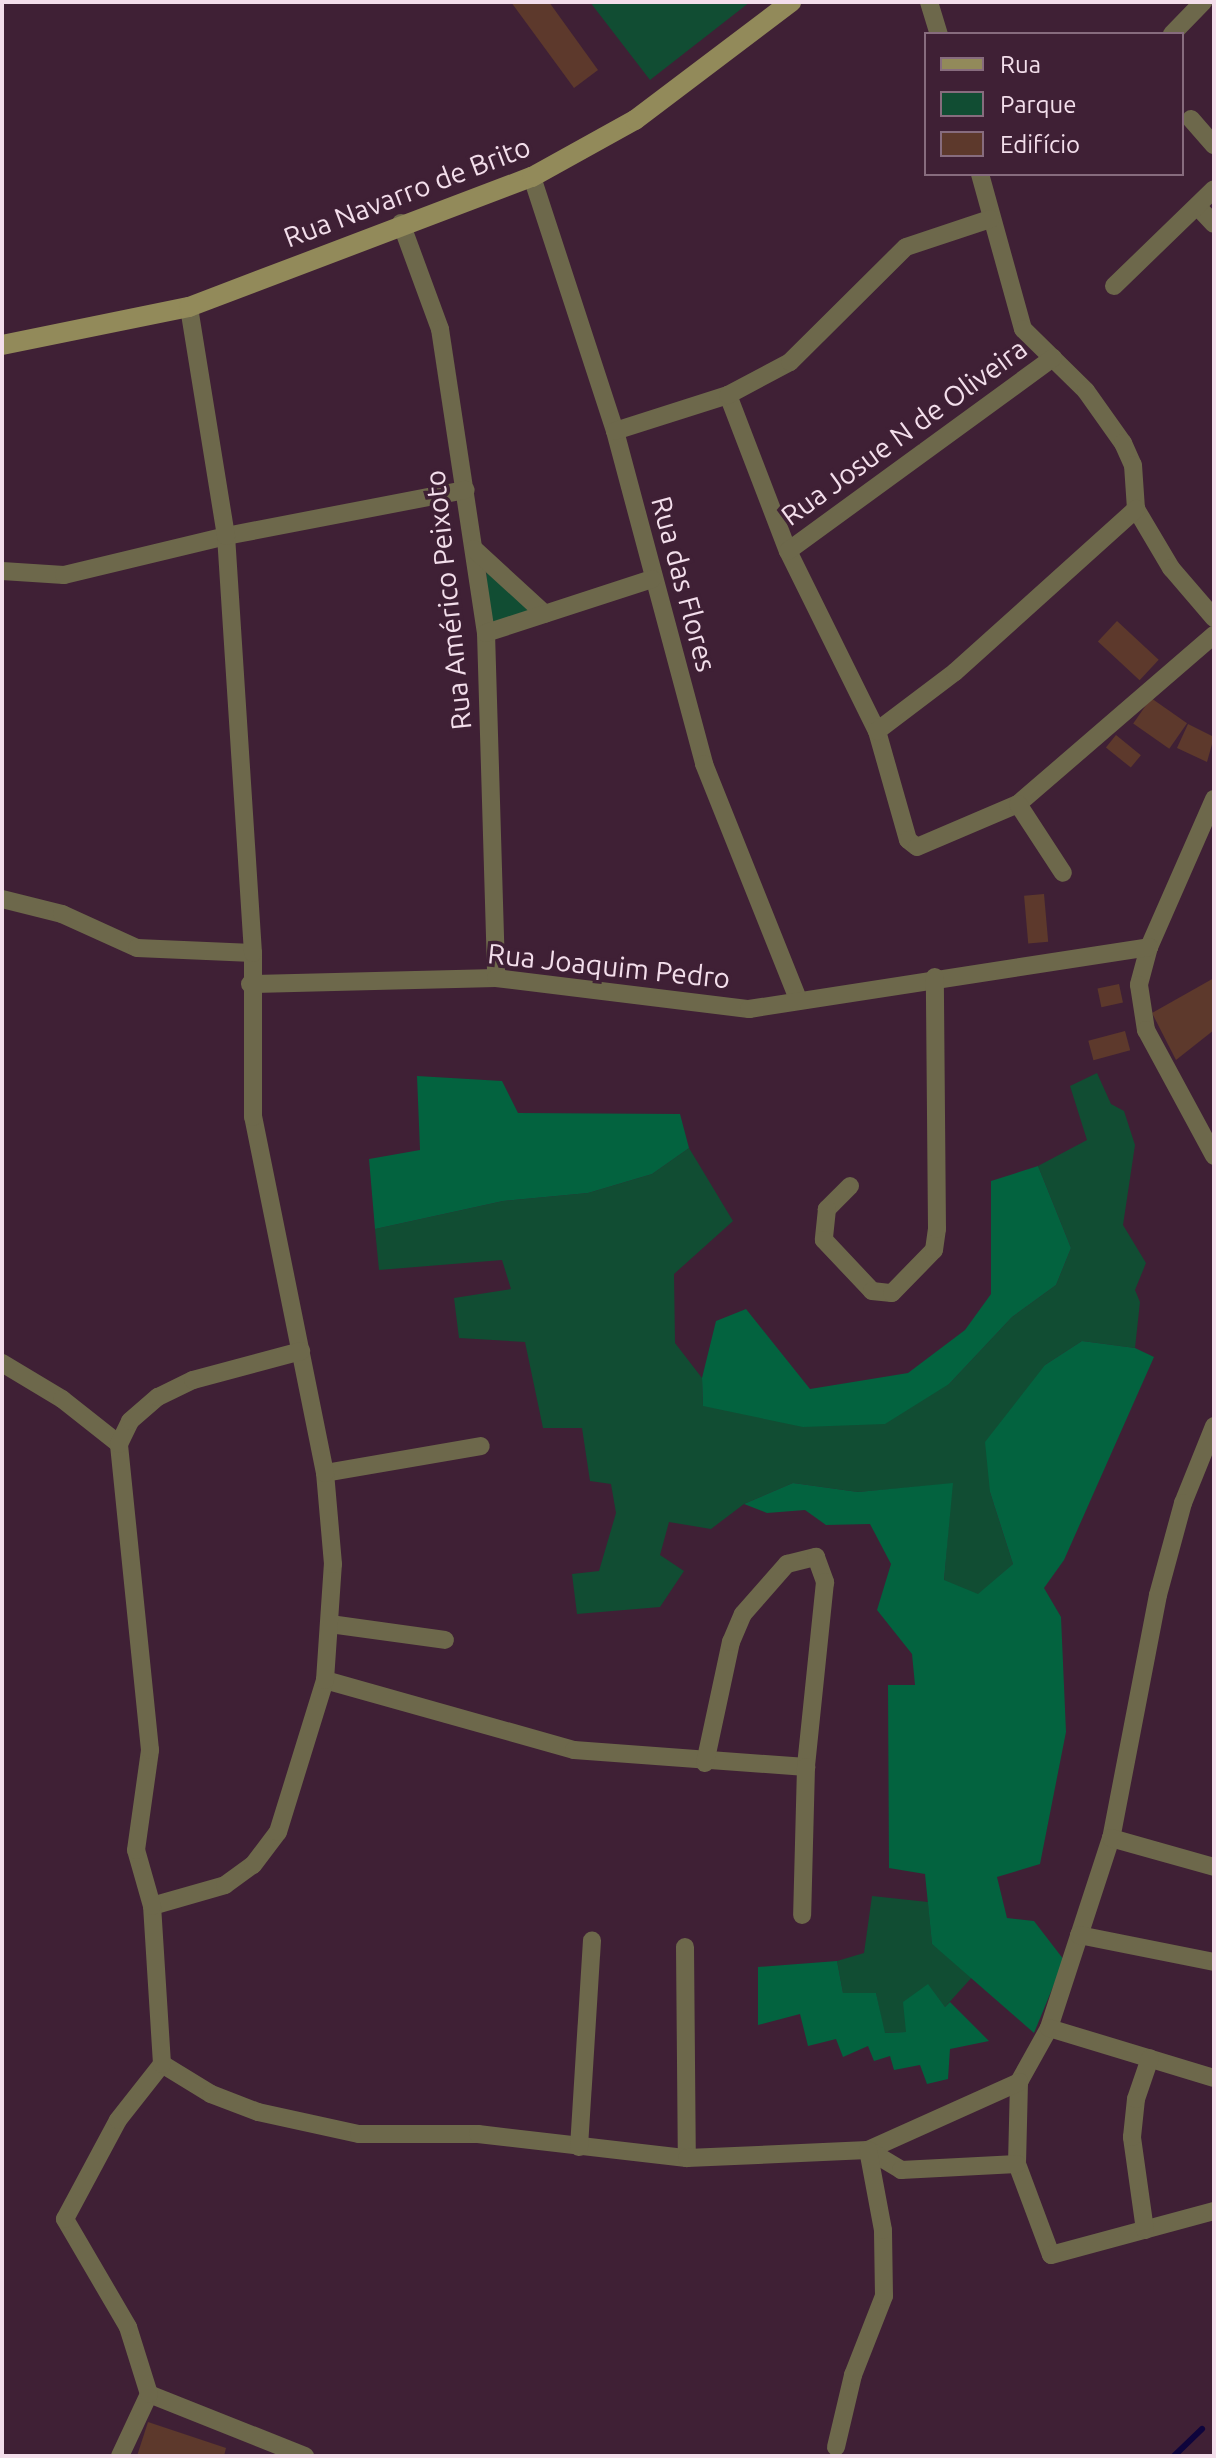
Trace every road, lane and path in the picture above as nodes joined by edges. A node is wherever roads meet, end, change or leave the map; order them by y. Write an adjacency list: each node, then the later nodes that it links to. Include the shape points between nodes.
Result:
1 (791, 2): 11 (main road, Rua Navarro de Brito, via 635,120)
2 (929, 2): 6 (street)
3 (1203, 2): 7 (street)
4 (1210, 2): 5 (street)
5 (1214, 7)
6 (938, 32)
7 (1174, 32)
8 (1191, 119): 9 (street)
9 (1214, 145)
10 (980, 176): 14 (street)
11 (532, 177): 15 (main road, Rua Navarro de Brito); 22 (street, Rua das Flores)
12 (1214, 189): 13 (street)
13 (1198, 207): 16 (street); 17 (street)
14 (990, 219): 20 (street, via 1023,329); 21 (street, via 906,247 808,350)
15 (401, 223): 18 (main road, Rua Navarro de Brito); 23 (street, Rua Américo Peixoto, via 434,305)
16 (1214, 224)
17 (1114, 286)
18 (189, 307): 19 (main road, Rua Navarro de Brito); 25 (street)
19 (2, 345)
20 (1053, 358): 24 (street, via 1123,443 1133,465); 27 (street, Rua Josue N de Oliveira)
21 (728, 395): 22 (street); 27 (street)
22 (615, 431): 29 (street, Rua das Flores)
23 (466, 490): 25 (street); 26 (street, Rua Américo Peixoto)
24 (1136, 509): 31 (street, via 1171,568); 34 (street, via 955,672)
25 (226, 536): 28 (street, via 64,575); 40 (street)
26 (474, 549): 30 (street); 32 (street, Rua Américo Peixoto)
27 (788, 551): 34 (street)
28 (2, 571)
29 (652, 579): 30 (street); 44 (street, Rua das Flores, via 704,764)
30 (545, 614): 32 (street)
31 (1214, 618)
32 (486, 633): 42 (street, Rua Américo Peixoto)
33 (1214, 635): 36 (street)
34 (877, 731): 36 (street, via 908,840 929,847)
35 (1214, 799): 39 (street)
36 (1018, 804): 37 (street)
37 (1063, 873)
38 (2, 899): 40 (street, via 62,914 137,948)
39 (1149, 947): 41 (street, Rua Joaquim Pedro); 45 (street, via 1139,985 1146,1030)
40 (253, 953): 43 (street)
41 (935, 977): 44 (street, Rua Joaquim Pedro); 46 (street, via 937,1229 934,1250 892,1293 872,1291 824,1240 827,1209)
42 (496, 978): 43 (street, Rua Joaquim Pedro); 44 (street, Rua Joaquim Pedro, via 698,1006 749,1009)
43 (250, 984): 47 (street, via 253,1117)
44 (798, 999)
45 (1214, 1156)
46 (850, 1186)
47 (301, 1351): 50 (street, via 193,1380 158,1397 130,1421); 52 (street)
48 (2, 1363): 50 (street, via 62,1399)
49 (1214, 1426): 58 (street, via 1183,1503 1158,1595)
50 (119, 1444): 60 (street, via 150,1750 136,1850)
51 (481, 1446): 52 (street)
52 (325, 1473): 53 (street, via 333,1564)
53 (330, 1624): 54 (street); 55 (street)
54 (445, 1640)
55 (325, 1680): 56 (street, via 574,1750); 60 (street, via 278,1832 253,1865 225,1885)
56 (705, 1763): 57 (street); 57 (street, via 731,1642 743,1614 787,1564 807,1555 822,1564 825,1582)
57 (806, 1767): 61 (street)
58 (1111, 1838): 59 (street); 62 (street)
59 (1214, 1867)
60 (152, 1906): 68 (street)
61 (802, 1915)
62 (1079, 1935): 65 (street); 66 (street)
63 (592, 1940): 71 (street)
64 (685, 1947): 73 (street)
65 (1214, 1962)
66 (1049, 2028): 67 (street); 70 (street)
67 (1150, 2058): 69 (street); 76 (street, via 1136,2099 1132,2137)
68 (162, 2064): 71 (street, via 211,2094 258,2112 359,2134 478,2134); 77 (street, via 118,2120 65,2219 128,2327)
69 (1214, 2078)
70 (1019, 2082): 72 (street); 74 (street)
71 (579, 2147): 73 (street)
72 (868, 2150): 73 (street); 74 (street, via 901,2170); 78 (street, via 883,2230 884,2296 853,2375)
73 (687, 2158)
74 (1017, 2164): 76 (street, via 1051,2255)
75 (1214, 2211): 76 (street)
76 (1145, 2230)
77 (149, 2394): 79 (street); 80 (street)
78 (836, 2447)
79 (120, 2456)
80 (305, 2456)

